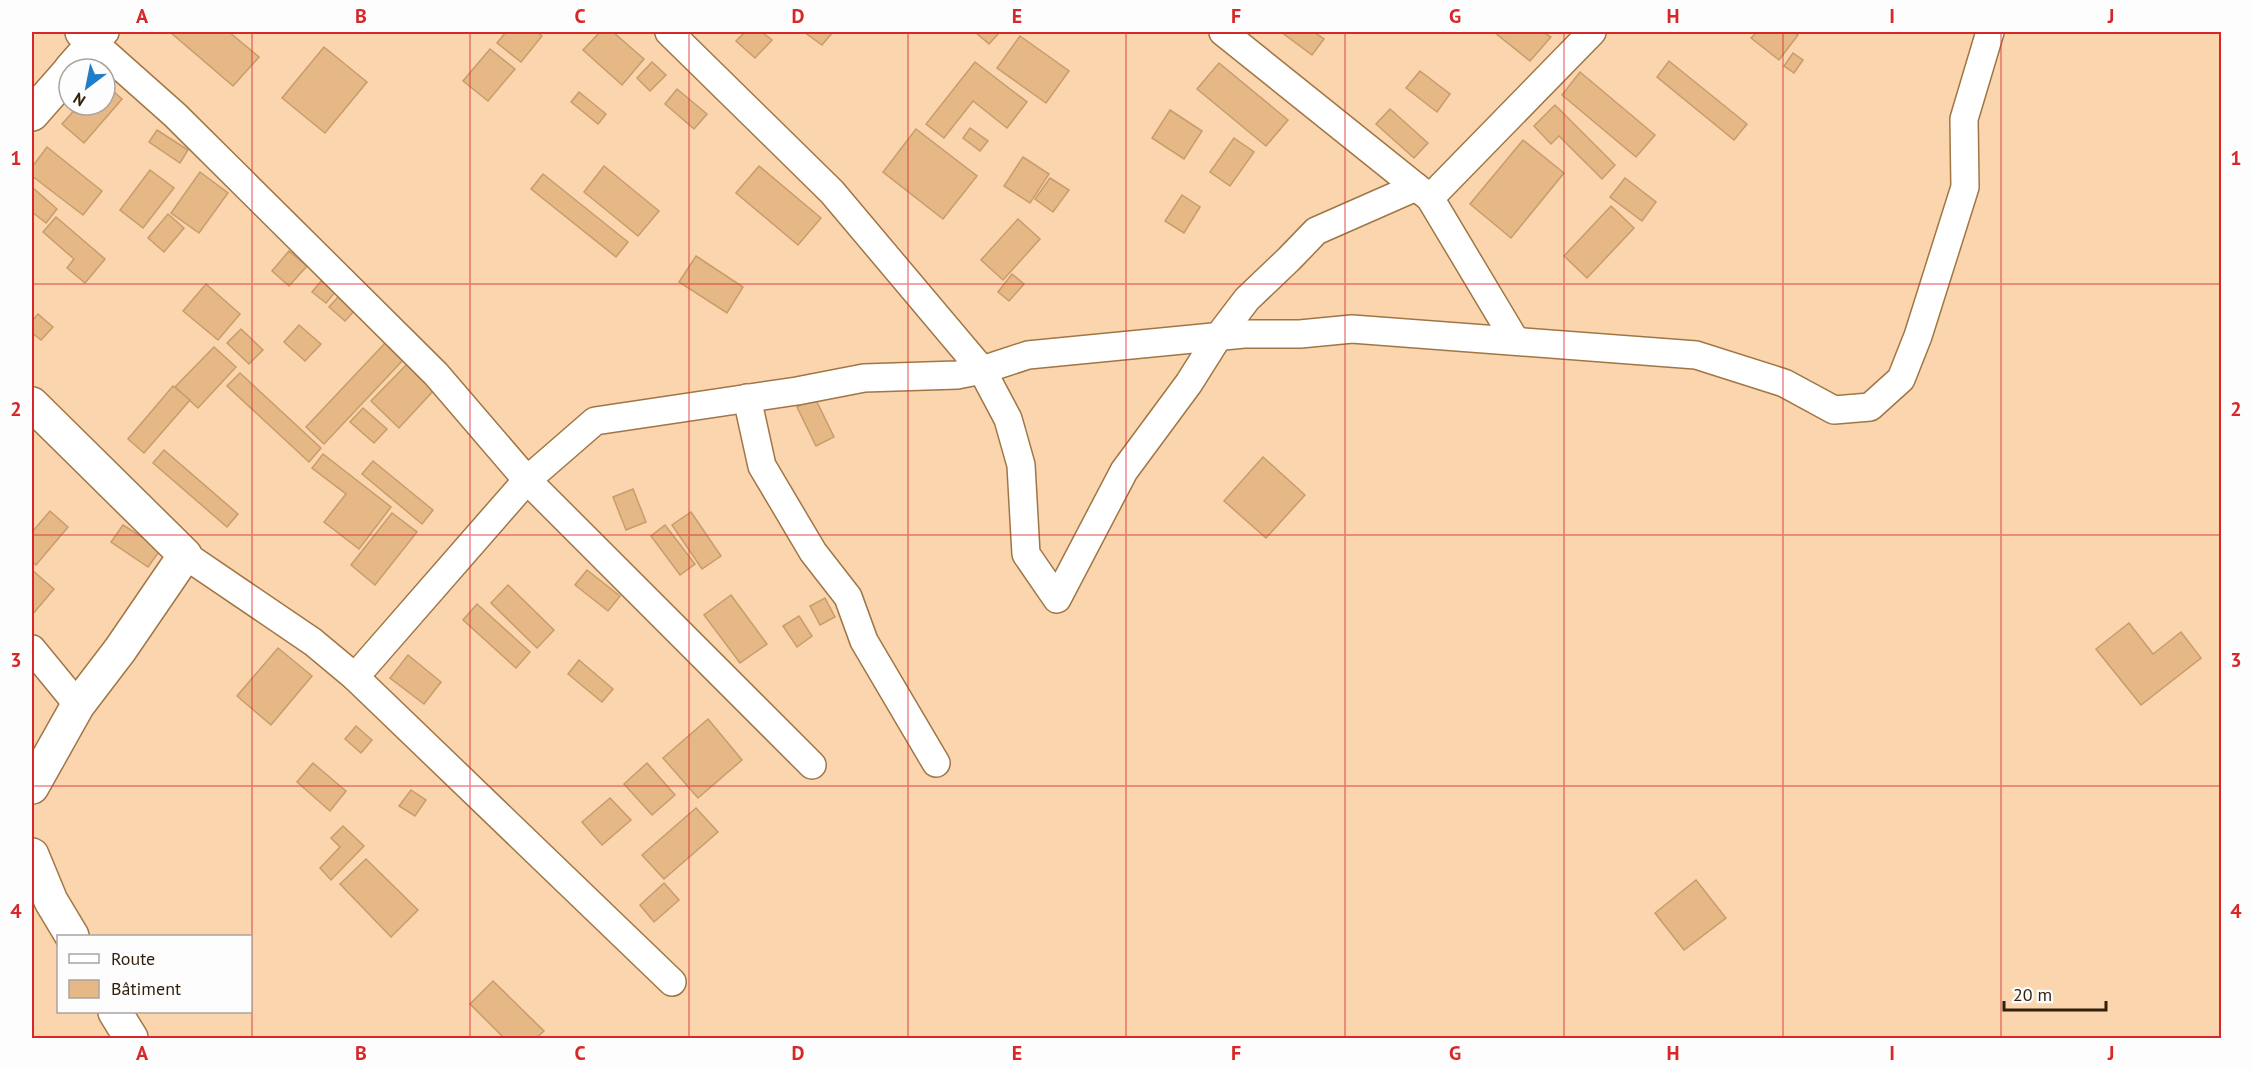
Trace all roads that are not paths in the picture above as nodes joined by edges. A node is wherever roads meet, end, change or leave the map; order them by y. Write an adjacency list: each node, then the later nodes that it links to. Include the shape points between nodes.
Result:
1 (669, 32): 12 (street, via 831,192)
2 (1592, 32): 9 (street)
3 (1989, 32): 11 (street, via 1964,119 1965,187 1918,336 1901,379 1870,407 1834,410 1784,383 1696,355)
4 (1230, 34): 9 (street)
5 (94, 35): 6 (street); 15 (street, via 436,374)
6 (79, 57)
7 (57, 85): 8 (street)
8 (32, 114)
9 (1423, 193): 10 (street, via 1316,231 1247,299); 11 (street)
10 (1218, 337): 11 (street, via 1352,329); 12 (street, via 1028,355); 12 (street, via 1124,471 1057,599 1026,554 1021,465 1008,419)
11 (1515, 340)
12 (981, 370): 13 (street, via 957,375 864,378)
13 (747, 398): 15 (street, via 595,421); 20 (street, via 762,466 813,552 848,597 864,641)
14 (32, 404): 16 (street)
15 (527, 480): 18 (street); 21 (street)
16 (185, 555): 18 (street, via 313,642); 19 (street)
17 (32, 649): 19 (street)
18 (355, 677): 26 (street)
19 (78, 705): 22 (street)
20 (936, 763)
21 (812, 765)
22 (32, 787)
23 (32, 855): 24 (street)
24 (41, 896): 25 (street)
25 (71, 935)
26 (672, 982)
27 (116, 1013): 28 (street)
28 (131, 1038)

